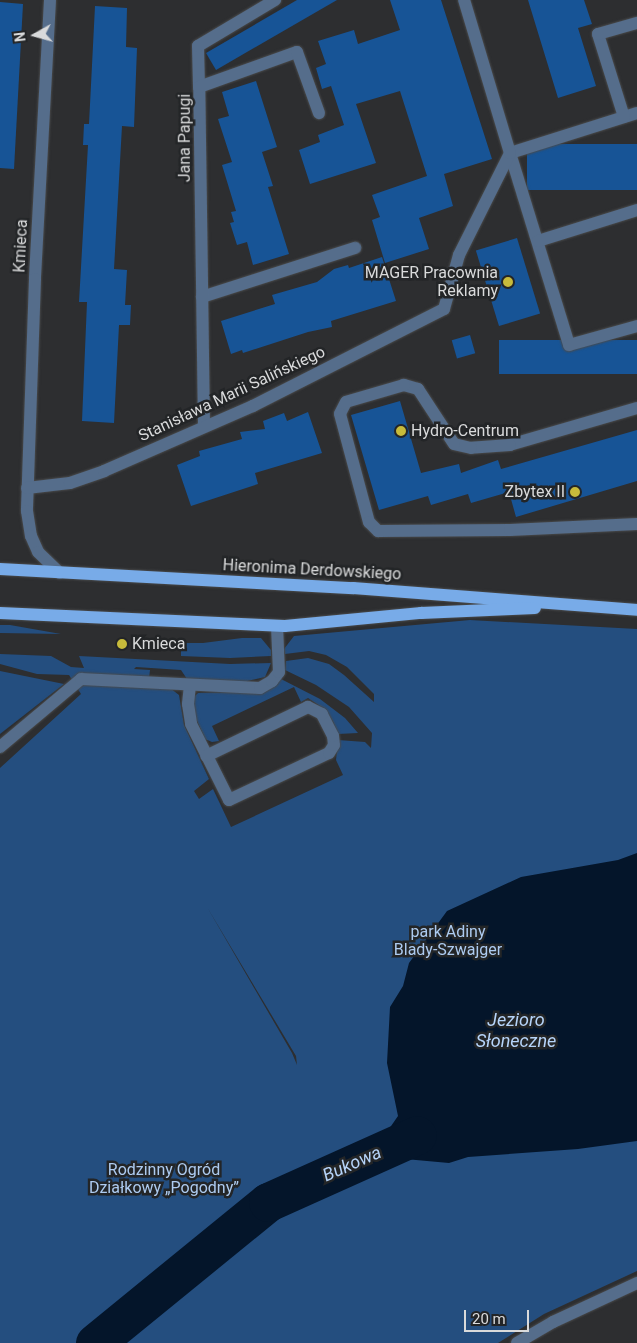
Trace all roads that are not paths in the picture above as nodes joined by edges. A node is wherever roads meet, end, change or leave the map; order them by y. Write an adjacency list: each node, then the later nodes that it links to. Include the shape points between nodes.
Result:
1 (50, 0): 17 (street, Kmieca)
2 (275, 0): 5 (street, via 198,46)
3 (464, 0): 9 (street)
4 (637, 23): 8 (street, via 598,34)
5 (199, 88): 6 (street, Jana Papugi, via 297,52); 13 (street, Jana Papugi)
6 (319, 113)
7 (637, 113): 8 (street)
8 (624, 117): 9 (street)
9 (510, 153): 11 (street); 16 (street, Stanisława Marii Salińskiego, via 459,255 444,309 253,406)
10 (637, 210): 11 (street)
11 (538, 241): 14 (street, via 569,346)
12 (355, 248): 13 (street)
13 (202, 297): 16 (street, Jana Papugi)
14 (637, 326)
15 (637, 408): 18 (street, via 510,445 471,448 454,444 418,389 404,384 346,402 340,414 369,522 378,531 510,530)
16 (204, 426): 17 (street, Stanisława Marii Salińskiego, via 86,478 55,486)
17 (27, 488): 20 (street, Kmieca, via 33,541 43,558)
18 (637, 524)
19 (2, 569): 20 (main road, Hieronima Derdowskiego)
20 (60, 573): 21 (main road, Hieronima Derdowskiego, via 353,588)
21 (622, 609): 22 (main road, Hieronima Derdowskiego); 24 (main road, Hieronima Derdowskiego, via 571,607 450,611)
22 (637, 610)
23 (0, 613): 24 (main road, Hieronima Derdowskiego)
24 (277, 626): 25 (street, via 279,672 272,681 260,688)
25 (190, 685): 26 (street, via 81,679); 27 (street, via 191,724)
26 (0, 747)
27 (206, 756): 27 (street, via 229,800 329,753 334,745 333,736 322,714 308,707)
28 (637, 1283): 29 (street, via 553,1322)
29 (517, 1343)

